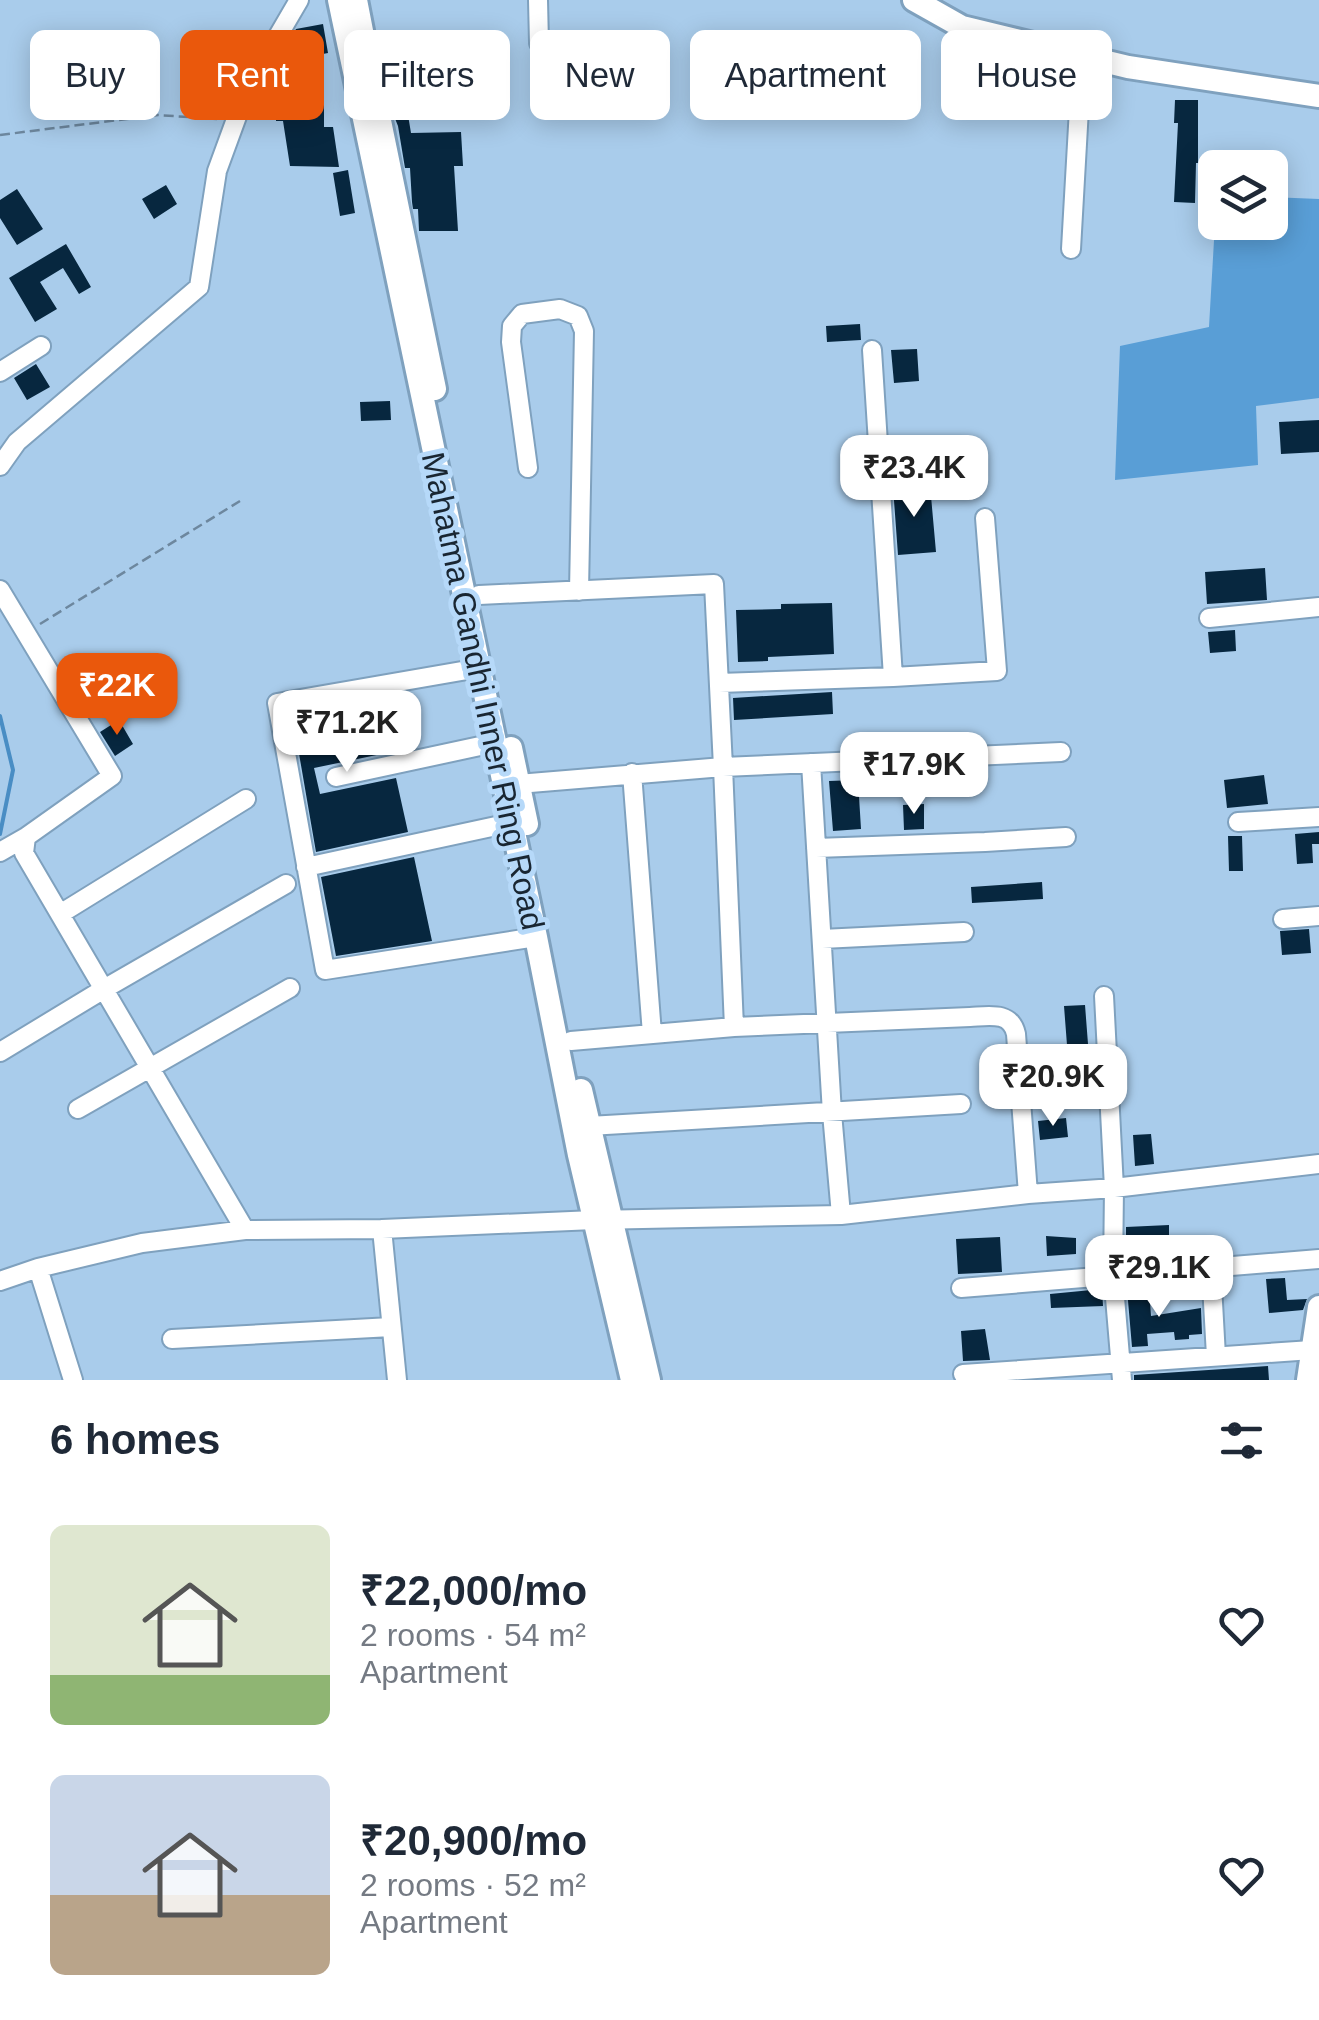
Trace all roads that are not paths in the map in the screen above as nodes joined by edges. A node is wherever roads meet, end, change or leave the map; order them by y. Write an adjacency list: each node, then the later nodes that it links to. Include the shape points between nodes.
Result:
1 (299, 0): 15 (street, via 247,90 217,171 199,288 17,442)
2 (339, 0): 23 (main road, Mahatma Gandhi Inner Ring Road)
3 (356, 0): 20 (main road, Mahatma Gandhi Inner Ring Road)
4 (538, 0): 6 (street)
5 (914, 0): 7 (main road)
6 (539, 30)
7 (971, 30)
8 (1112, 63): 9 (main road)
9 (1319, 96)
10 (1079, 120): 11 (street)
11 (1072, 249)
12 (41, 346): 14 (street)
13 (872, 350): 24 (street)
14 (0, 372)
15 (0, 466)
16 (528, 468): 19 (street, via 512,326 522,314 560,309 578,316 584,331)
17 (984, 518): 24 (street, via 997,671)
18 (0, 590): 37 (street, via 112,776)
19 (578, 590): 20 (street); 25 (street, via 714,584)
20 (479, 595): 32 (main road, Mahatma Gandhi Inner Ring Road)
21 (1319, 607): 22 (street)
22 (1209, 618)
23 (479, 668): 26 (main road, Mahatma Gandhi Inner Ring Road); 41 (street, via 278,704)
24 (893, 677): 25 (street)
25 (718, 683): 29 (street)
26 (494, 743): 31 (street); 35 (main road, Mahatma Gandhi Inner Ring Road)
27 (1061, 752): 28 (street)
28 (811, 763): 29 (street); 39 (street)
29 (723, 767): 30 (street); 53 (street)
30 (632, 773): 32 (street); 54 (street)
31 (336, 777)
32 (518, 784): 55 (main road, Mahatma Gandhi Inner Ring Road)
33 (246, 799): 43 (street)
34 (1319, 817): 36 (street)
35 (510, 822): 41 (street); 47 (main road, Mahatma Gandhi Inner Ring Road)
36 (1238, 822)
37 (26, 837): 40 (street); 43 (street, via 24,853)
38 (1066, 837): 39 (street)
39 (816, 848): 48 (street)
40 (0, 852)
41 (306, 867): 47 (street, via 324,970)
42 (286, 884): 49 (street)
43 (60, 914): 49 (street)
44 (1319, 916): 45 (street)
45 (1282, 919)
46 (964, 932): 48 (street)
47 (536, 937): 66 (main road, Mahatma Gandhi Inner Ring Road, via 579,1155)
48 (822, 939): 52 (street)
49 (104, 988): 56 (street); 57 (street)
50 (290, 988): 57 (street)
51 (1104, 996): 63 (street)
52 (827, 1024): 53 (street); 60 (street); 64 (street, via 1009,1019 1016,1034)
53 (734, 1027): 54 (street)
54 (652, 1034): 55 (street)
55 (571, 1041): 61 (main road, Mahatma Gandhi Inner Ring Road)
56 (0, 1052)
57 (149, 1067): 59 (street); 68 (street)
58 (961, 1104): 60 (street)
59 (78, 1109)
60 (832, 1113): 61 (street); 65 (street)
61 (589, 1126): 66 (main road, Mahatma Gandhi Inner Ring Road)
62 (1319, 1164): 63 (street)
63 (1114, 1188): 64 (street); 72 (street)
64 (1028, 1194): 65 (street)
65 (841, 1215): 66 (street)
66 (602, 1220): 67 (street); 84 (main road, Mahatma Gandhi Inner Ring Road); 85 (main road, Mahatma Gandhi Inner Ring Road)
67 (382, 1229): 68 (street); 76 (street)
68 (245, 1230): 71 (street, via 142,1243)
69 (1319, 1259): 70 (street)
70 (1211, 1267): 72 (street); 79 (street)
71 (38, 1268): 73 (street); 82 (street)
72 (1113, 1274): 74 (street); 80 (street)
73 (0, 1281)
74 (961, 1288)
75 (1319, 1307): 78 (main road)
76 (391, 1327): 77 (street); 83 (street)
77 (172, 1339)
78 (1312, 1350): 79 (street); 86 (main road)
79 (1216, 1356): 80 (street)
80 (1122, 1372): 81 (street)
81 (962, 1374)
82 (73, 1380)
83 (397, 1380)
84 (632, 1380)
85 (648, 1380)
86 (1308, 1380)

